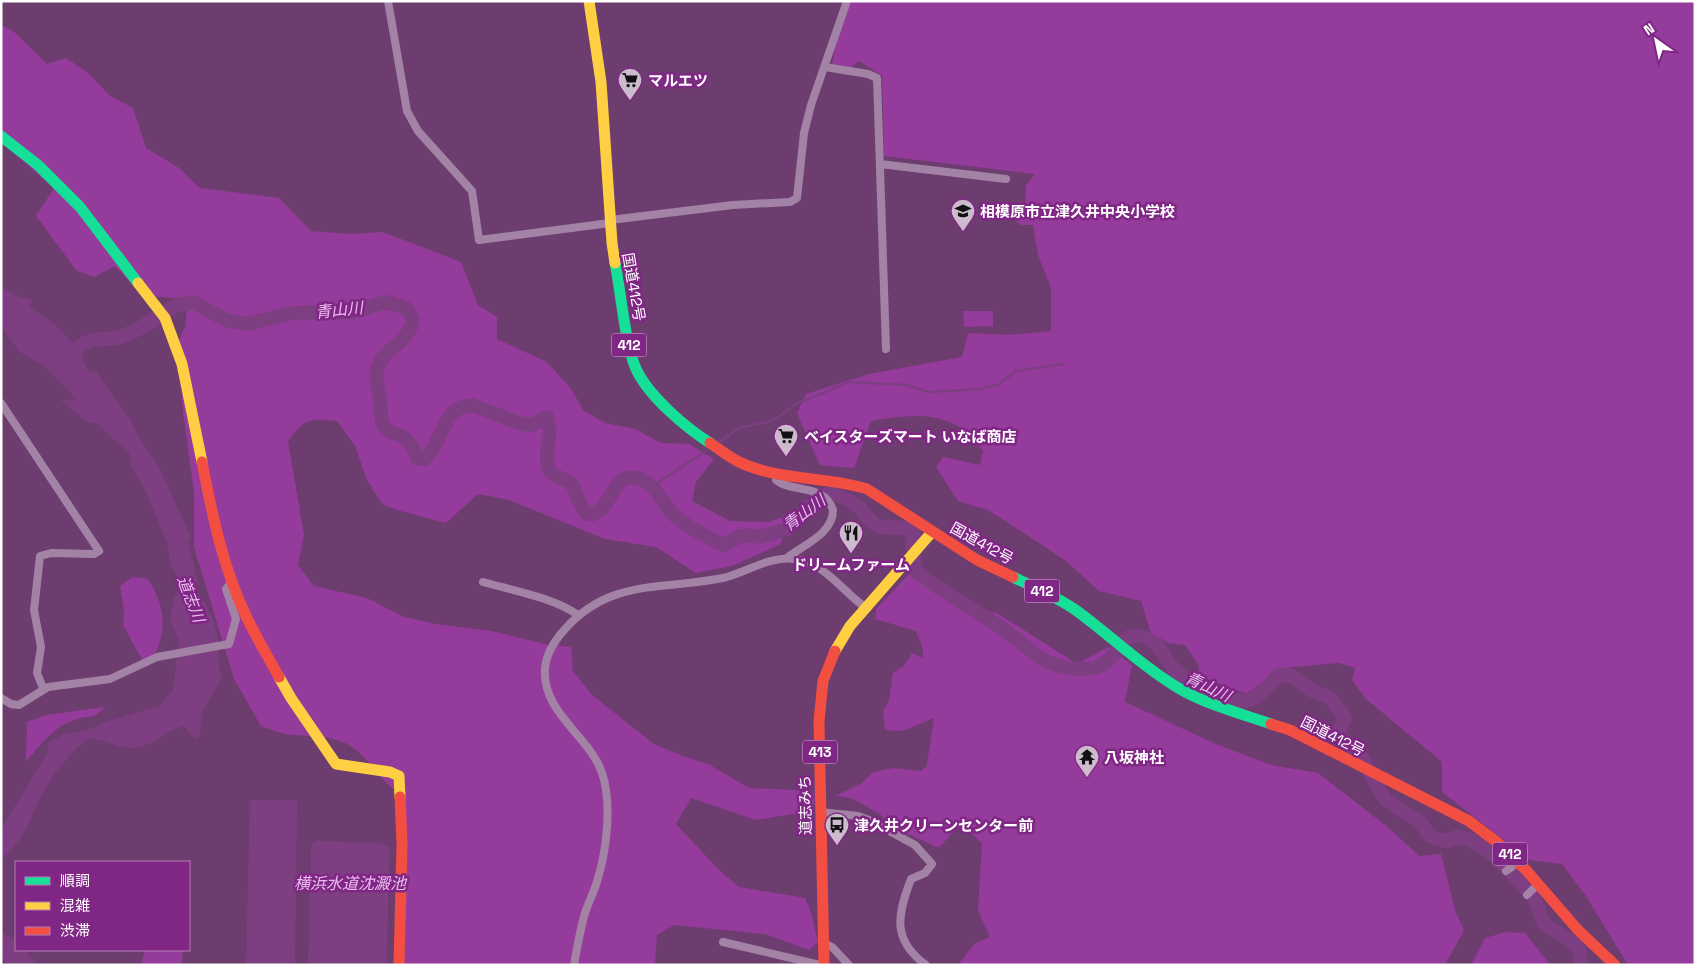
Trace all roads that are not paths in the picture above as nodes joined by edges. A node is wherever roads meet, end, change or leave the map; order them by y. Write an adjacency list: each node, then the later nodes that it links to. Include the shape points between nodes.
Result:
1 (388, 1): 8 (street, via 407,111 418,130 472,191 479,240)
2 (588, 1): 8 (main road, 国道412号 / 412, via 601,82)
3 (847, 1): 4 (street)
4 (825, 67): 6 (street, via 877,78); 8 (street, via 806,124 798,198 790,202 733,205)
5 (1, 136): 14 (main road, via 38,165 76,202 165,318 180,357 214,524)
6 (880, 164): 7 (street); 9 (street)
7 (1006, 180)
8 (610, 222): 11 (main road, 国道412号 / 412, via 630,352 637,371 649,389 692,432 739,462)
9 (886, 350)
10 (1, 403): 18 (street, via 99,551 94,554 51,553 40,556 34,610 41,647 37,673)
11 (777, 474): 12 (main road, 国道412号 / 412, via 848,483 867,489); 13 (street, via 776,480 780,483 810,490 826,498 832,510 830,521 816,538)
12 (932, 532): 16 (main road, 道志みち / 413); 21 (main road, 国道412号 / 412, via 977,560 1078,611 1125,651 1177,687 1218,706 1290,730 1469,821 1498,843)
13 (787, 558): 16 (street, via 825,571); 17 (street, via 725,577 664,584 623,593 598,601)
14 (233, 581): 18 (street, via 226,592 235,611 235,625 229,644 157,657 110,679); 25 (main road, via 246,616 280,679 336,764 399,776 402,844)
15 (483, 582): 17 (street, via 550,602)
16 (866, 608): 20 (main road, 道志みち / 413, via 836,646 823,680)
17 (578, 615): 26 (street, via 551,648 545,669 547,686 556,706 567,725 595,757 606,788 602,860 582,923)
18 (43, 688): 19 (street, via 19,705)
19 (1, 698)
20 (820, 812): 24 (main road, 道志みち / 413); 30 (street, via 869,820 915,846 932,864 911,879 900,926 906,947)
21 (1537, 886): 22 (street); 31 (main road, 国道412号 / 412)
22 (1527, 895)
23 (723, 942): 27 (street)
24 (824, 943): 28 (main road, 道志みち / 413); 29 (street)
25 (399, 965)
26 (574, 965)
27 (820, 965)
28 (824, 965)
29 (849, 965)
30 (926, 965)
31 (1614, 965)

